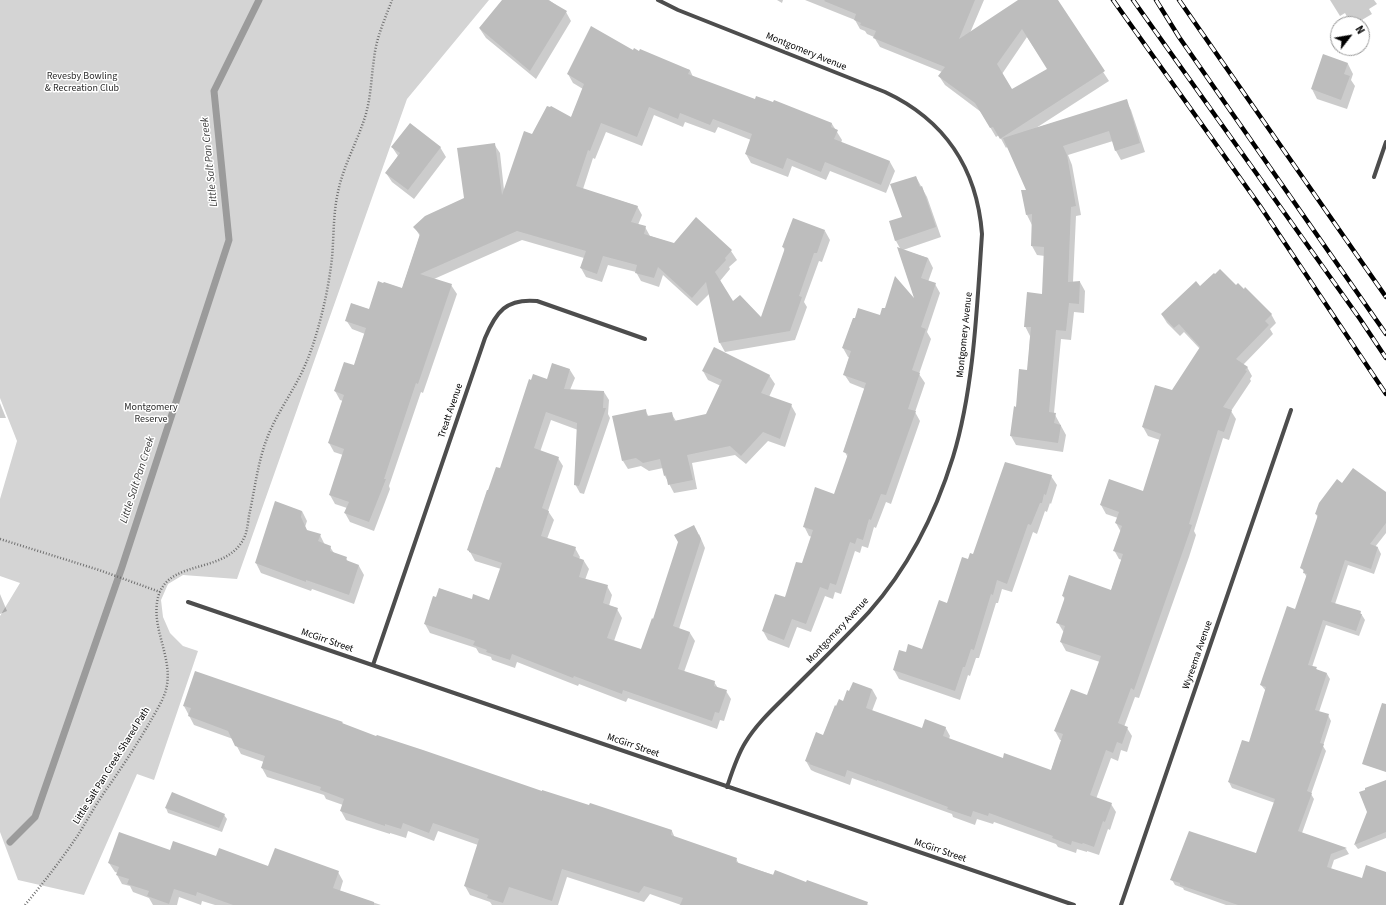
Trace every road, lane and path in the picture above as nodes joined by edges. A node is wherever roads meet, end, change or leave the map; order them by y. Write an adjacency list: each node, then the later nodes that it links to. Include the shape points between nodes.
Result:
1 (392, 0): 8 (path, Little Salt Pan Creek Shared Path, via 374,56 365,118 337,193 332,260 323,309 306,362 267,439 246,534 239,546 228,556 201,567 184,570 166,582)
2 (658, 0): 11 (street, Montgomery Avenue, via 885,92 912,106 938,128 958,154 972,185 981,217 982,234 970,372 963,416 943,487 912,551 890,586 870,611 753,732 739,753)
3 (1386, 142): 4 (street)
4 (1374, 177)
5 (646, 339): 10 (street, Treatt Avenue, via 537,301 516,302 497,313 485,338)
6 (1291, 410): 14 (street, Wyreema Avenue)
7 (0, 539): 8 (path)
8 (160, 592): 12 (path, Little Salt Pan Creek Shared Path, via 156,608 168,669 163,699 78,834)
9 (188, 602): 10 (street, McGirr Street)
10 (373, 665): 11 (street, McGirr Street)
11 (727, 786): 13 (street, McGirr Street)
12 (25, 904)
13 (1074, 905)
14 (1121, 905)

